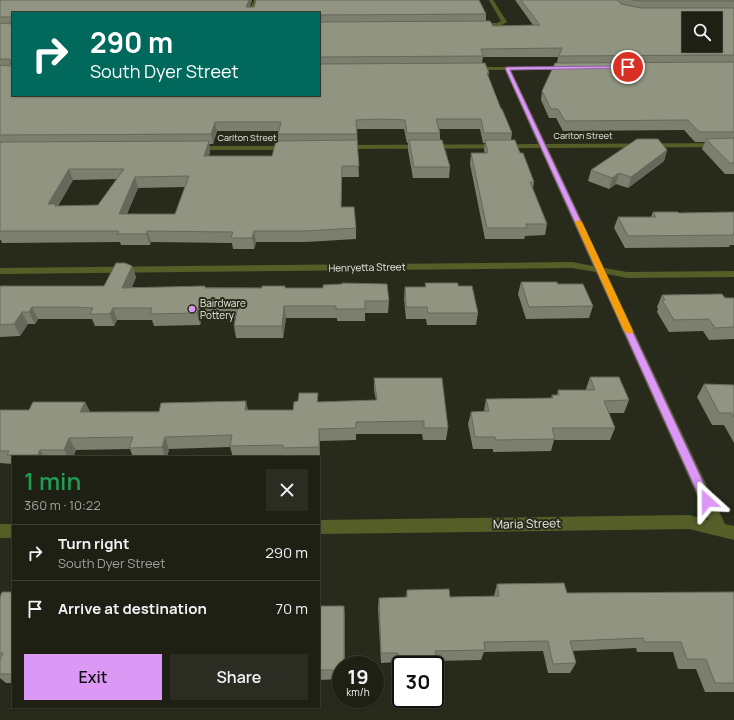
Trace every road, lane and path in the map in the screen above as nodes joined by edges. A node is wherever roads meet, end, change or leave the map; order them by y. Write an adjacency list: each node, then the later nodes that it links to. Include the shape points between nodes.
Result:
1 (256, 0): 3 (street)
2 (491, 0): 4 (street, via 504,22)
3 (251, 12)
4 (468, 25)
5 (468, 68): 6 (street)
6 (507, 68): 7 (street); 9 (street)
7 (577, 68)
8 (734, 145): 9 (street, Carlton Street)
9 (543, 146): 10 (street, Carlton Street); 13 (street)
10 (335, 147)
11 (184, 148): 12 (street, Carlton Street)
12 (295, 148)
13 (601, 270): 14 (street, Henryetta Street, via 572,264); 15 (street, Henryetta Street, via 627,275); 19 (street)
14 (0, 271)
15 (734, 274)
16 (320, 527): 19 (street, Maria Street, via 689,522)
17 (0, 531): 18 (street)
18 (12, 531)
19 (727, 532)

